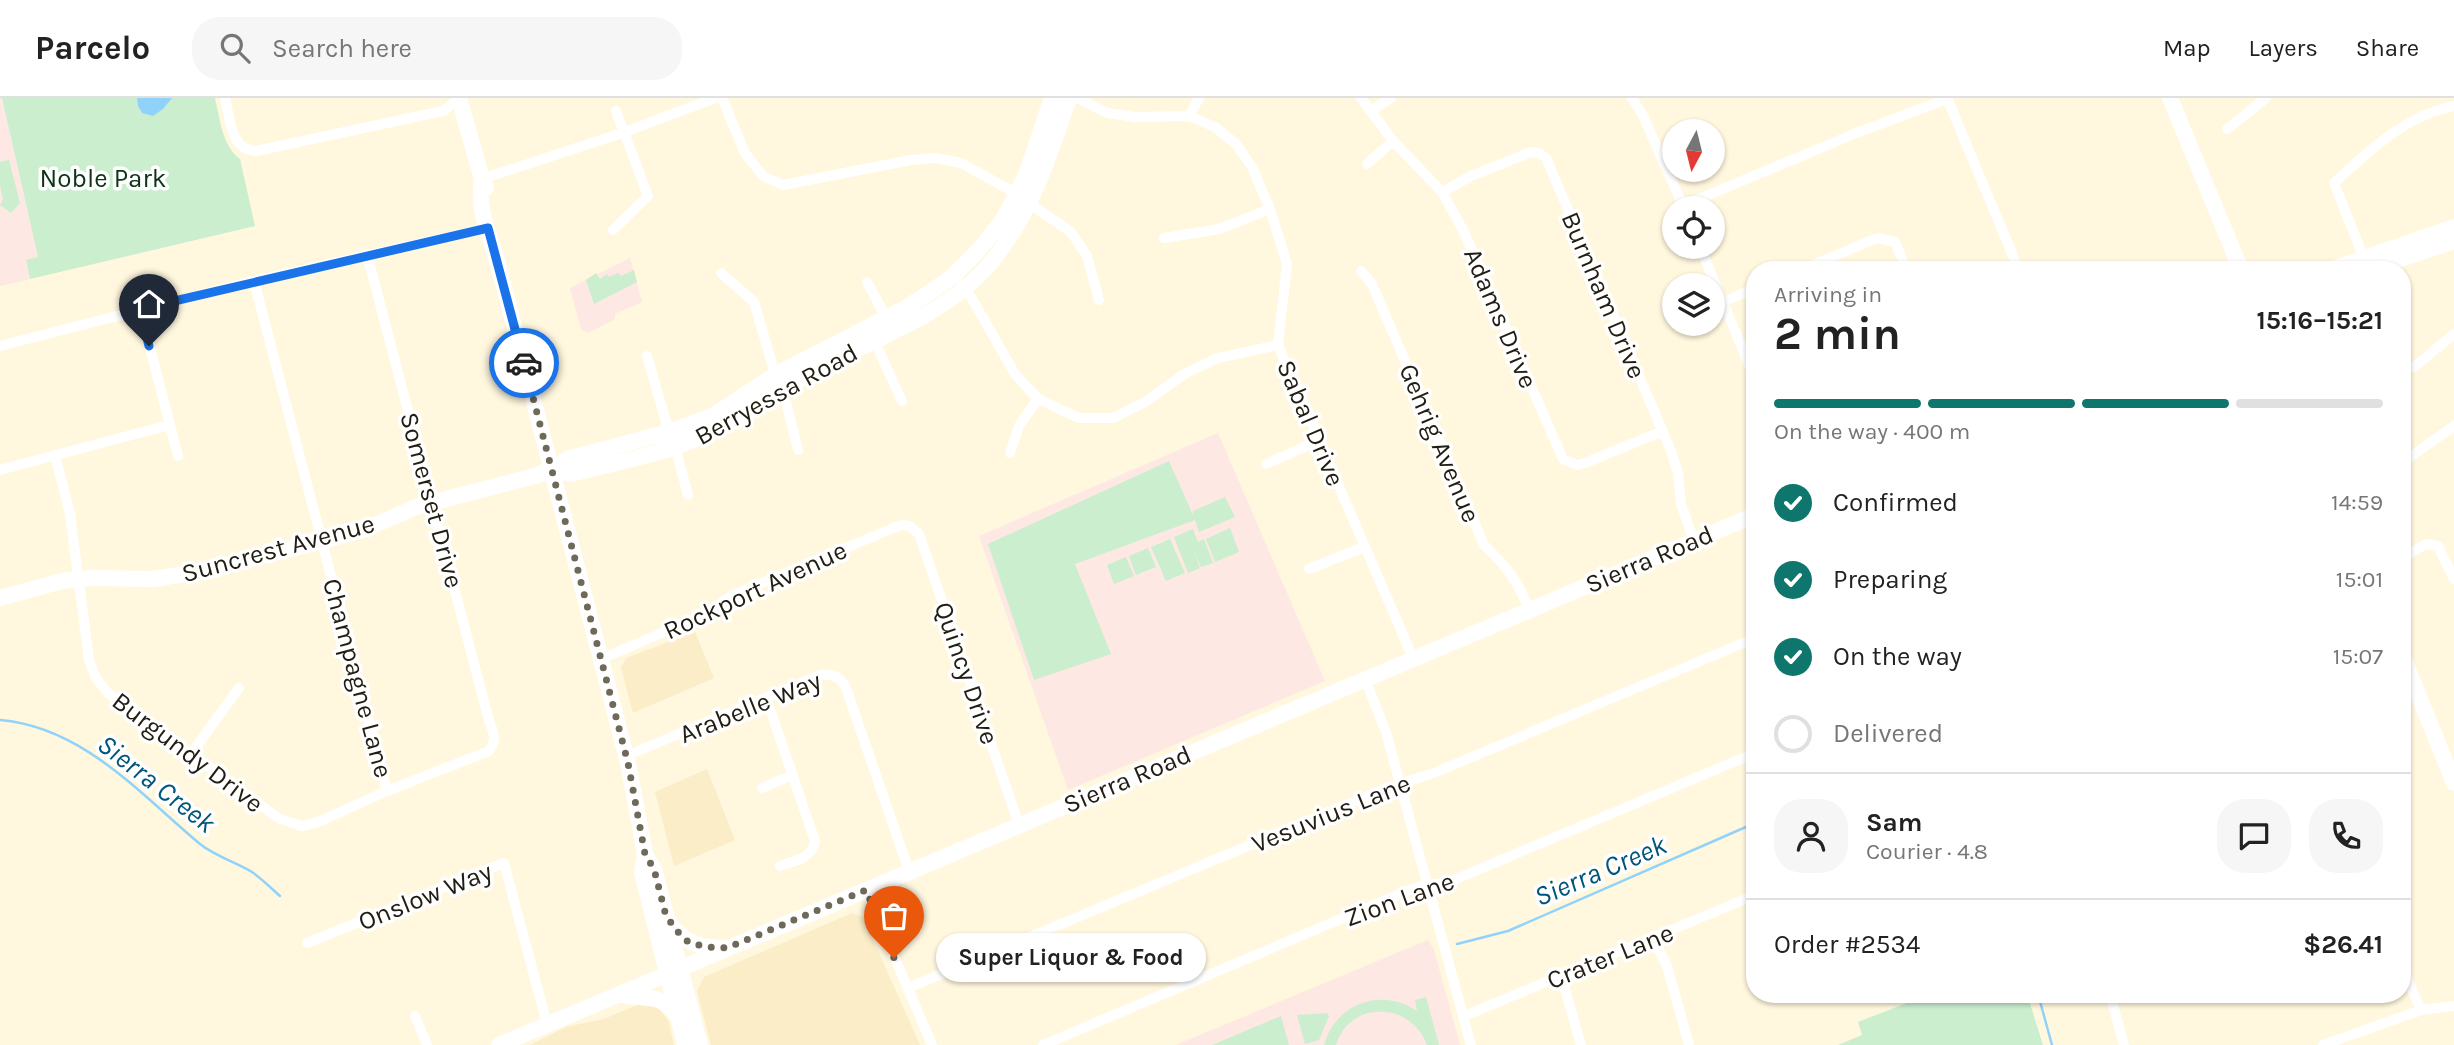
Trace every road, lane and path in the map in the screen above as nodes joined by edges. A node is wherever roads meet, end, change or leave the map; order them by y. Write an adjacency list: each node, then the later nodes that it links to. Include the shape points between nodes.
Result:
1 (225, 98): 2 (street, via 234,137 245,149 256,151 443,111)
2 (460, 98): 23 (street)
3 (715, 98): 20 (street)
4 (722, 98): 27 (street, via 745,153 763,176 783,185 936,158 961,163)
5 (1052, 98): 27 (street, Berryessa Road)
6 (1069, 98): 27 (street, Berryessa Road)
7 (1078, 98): 18 (street, Sabal Drive, via 1107,113)
8 (1199, 98): 18 (street)
9 (1361, 98): 17 (street, Adams Drive)
10 (1391, 98): 17 (street)
11 (1632, 98): 25 (street)
12 (1947, 98): 26 (street); 38 (street)
13 (2170, 98): 34 (street)
14 (2266, 98): 19 (street)
15 (2454, 106): 42 (street, via 2404,124 2334,183)
16 (616, 111): 20 (street)
17 (1370, 111): 21 (street, Adams Drive)
18 (1189, 116): 28 (street, Sabal Drive, via 1215,127 1236,145 1252,167)
19 (2227, 129)
20 (625, 132): 23 (street); 31 (street, via 648,196)
21 (1393, 141): 22 (street); 24 (street, Adams Drive)
22 (1367, 164)
23 (482, 179): 30 (street, via 491,212)
24 (1442, 191): 68 (street, Adams Drive, via 1563,459 1585,463); 68 (street, Burnham Drive, via 1531,152 1546,158)
25 (1678, 196)
26 (1709, 196)
27 (1023, 199): 49 (street, Berryessa Road, via 1017,228 990,263); 51 (street, via 1071,232 1087,256)
28 (1270, 209): 32 (street, via 1219,229); 58 (street, Sabal Drive, via 1287,264)
29 (2454, 227): 43 (street)
30 (488, 228): 35 (street); 78 (street)
31 (613, 230)
32 (1164, 238)
33 (2454, 242): 44 (street)
34 (2233, 251): 39 (street); 40 (street); 41 (street)
35 (368, 254): 47 (street); 80 (street, Somerset Drive)
36 (1822, 261): 37 (street, via 1877,238 1895,242)
37 (1903, 261)
38 (2015, 261)
39 (2234, 261)
40 (2237, 261)
41 (2244, 261)
42 (2364, 261)
43 (2370, 261)
44 (2373, 261)
45 (1361, 271): 91 (street, Gehrig Avenue, via 1372,284 1484,545 1518,582)
46 (721, 273): 63 (street, via 754,302)
47 (254, 281): 54 (street); 83 (street, Champagne Lane)
48 (867, 282): 55 (street)
49 (958, 282): 55 (street, Berryessa Road); 57 (street, Berryessa Road, via 918,318); 64 (street, via 1015,374)
50 (1746, 292): 52 (street)
51 (1099, 300)
52 (1725, 301)
53 (1725, 307): 61 (street)
54 (140, 309): 59 (street); 66 (street)
55 (886, 317): 63 (street, Berryessa Road)
56 (2454, 334): 62 (street)
57 (874, 340): 63 (street, Berryessa Road); 65 (street)
58 (1278, 345): 64 (street, via 1219,358 1113,418 1079,418); 70 (street, Sabal Drive)
59 (0, 346)
60 (647, 356): 69 (street)
61 (1746, 357)
62 (2414, 367)
63 (777, 383): 69 (street, Berryessa Road); 71 (street)
64 (1038, 399): 72 (street, via 1019,426)
65 (902, 401)
66 (169, 425): 73 (street); 74 (street)
67 (2454, 426): 75 (street)
68 (1662, 431): 84 (street, Burnham Drive, via 1678,473 1681,504)
69 (672, 440): 78 (street, Berryessa Road, via 567,459); 79 (street)
70 (1318, 441): 76 (street); 85 (street, Sabal Drive)
71 (798, 450)
72 (1010, 453)
73 (55, 455): 77 (street); 88 (street, Burgundy Drive, via 71,514)
74 (178, 456)
75 (2411, 456)
76 (1266, 464)
77 (0, 470)
78 (551, 470): 80 (street, Suncrest Avenue); 94 (street)
79 (688, 495)
80 (433, 503): 83 (street, Suncrest Avenue, via 363,530); 99 (street, Somerset Drive, via 494,731)
81 (1746, 519): 84 (street, Sierra Road)
82 (910, 526): 94 (street, Rockport Avenue, via 733,595 702,616); 108 (street, Quincy Drive, via 919,534)
83 (321, 540): 88 (street, Suncrest Avenue, via 201,572 152,579); 107 (street, Champagne Lane)
84 (1694, 541): 91 (street, Sierra Road)
85 (1364, 547): 87 (street); 93 (street, Sabal Drive)
86 (2411, 552): 89 (street, via 2426,544 2438,546)
87 (1309, 569)
88 (79, 579): 90 (street, Suncrest Avenue); 100 (street, Burgundy Drive, via 89,660 96,678 108,693)
89 (2454, 579)
90 (0, 598)
91 (1529, 609): 93 (street, Sierra Road)
92 (1746, 642): 105 (street, Vesuvius Lane)
93 (1413, 658): 96 (street, Sierra Road)
94 (601, 659): 101 (street)
95 (2411, 677): 104 (street)
96 (1365, 679): 105 (street); 108 (street, Sierra Road)
97 (239, 688): 100 (street)
98 (766, 697): 101 (street, Arabelle Way); 103 (street); 111 (street, Arabelle Way, via 820,675 834,676 844,684)
99 (493, 745): 107 (street, Burgundy Drive, via 482,755)
100 (191, 754): 107 (street, Burgundy Drive, via 293,825 316,823)
101 (626, 756): 109 (street)
102 (1746, 757): 112 (street, Zion Lane)
103 (792, 775): 106 (street); 110 (street, via 815,841 807,855)
104 (2454, 783)
105 (1400, 784): 112 (street); 122 (street, Vesuvius Lane)
106 (762, 788)
107 (387, 791)
108 (1019, 825): 111 (street, Sierra Road)
109 (645, 854): 115 (street, via 654,869); 119 (street, via 642,872)
110 (780, 866)
111 (909, 871): 113 (street, Sierra Road)
112 (1429, 886): 129 (street); 136 (street, Zion Lane, via 1401,893)
113 (866, 890): 118 (street, Sierra Road); 122 (street)
114 (1746, 899): 116 (street, Crater Lane)
115 (666, 916): 118 (street, via 690,943); 119 (street)
116 (1653, 939): 120 (street, Crater Lane); 139 (street, via 1667,966)
117 (307, 943): 130 (street, Onslow Way, via 504,863)
118 (727, 948): 119 (street, Sierra Road)
119 (673, 971): 123 (street, Sierra Road); 128 (street); 134 (street)
120 (1561, 975): 129 (street, Crater Lane); 138 (street)
121 (2411, 987): 126 (street)
122 (908, 988): 135 (street)
123 (619, 994): 128 (street, via 656,998); 130 (street, Sierra Road)
124 (2112, 1003): 140 (street)
125 (2454, 1006): 126 (street)
126 (2421, 1010): 141 (street)
127 (415, 1016): 131 (street)
128 (678, 1016): 133 (street)
129 (1464, 1016): 137 (street)
130 (547, 1024): 132 (street, Sierra Road)
131 (427, 1045)
132 (499, 1045)
133 (685, 1045)
134 (701, 1045)
135 (932, 1045)
136 (1043, 1045)
137 (1471, 1045)
138 (1581, 1045)
139 (1689, 1045)
140 (2124, 1045)
141 (2323, 1045)

